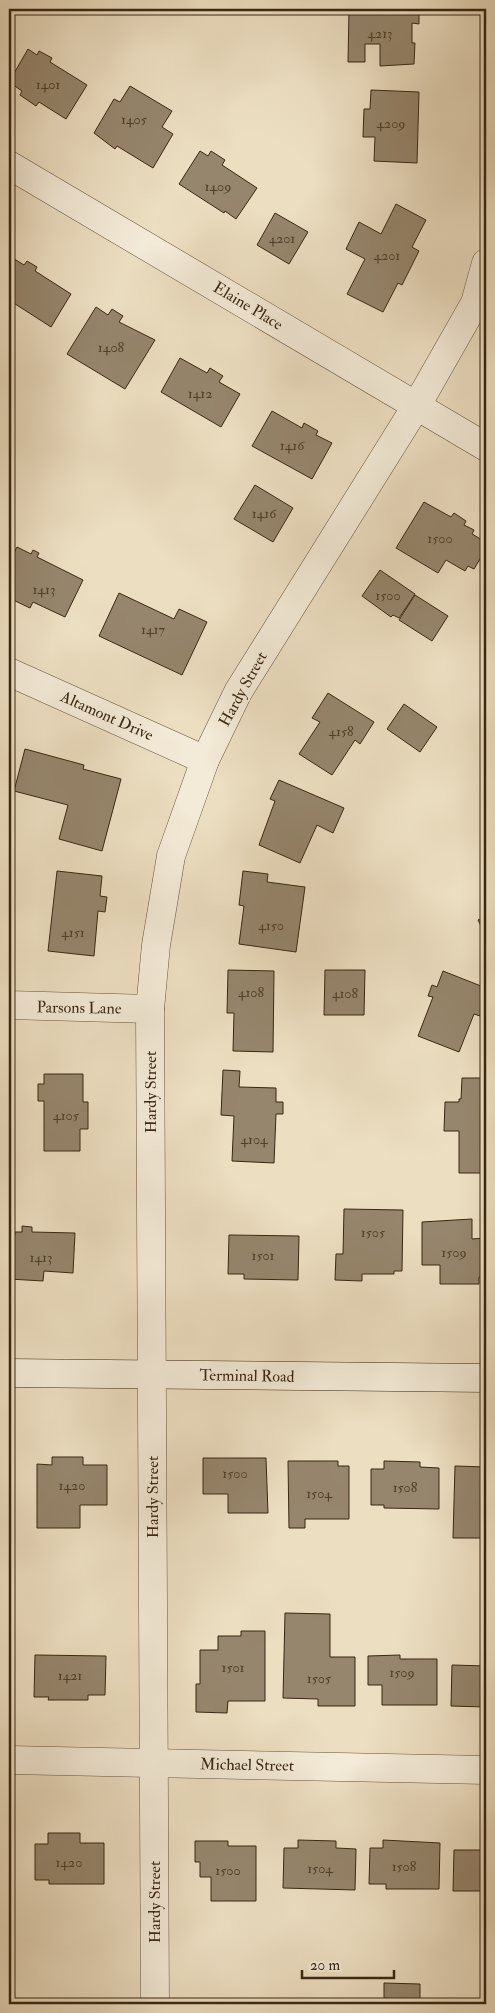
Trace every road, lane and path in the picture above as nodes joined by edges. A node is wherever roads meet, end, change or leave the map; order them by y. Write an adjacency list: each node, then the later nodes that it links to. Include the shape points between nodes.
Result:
1 (9, 165): 3 (street, Elaine Place)
2 (486, 263): 3 (street, Hardy Street, via 475,303)
3 (417, 405): 4 (street, Elaine Place); 6 (street, Hardy Street, via 238,692)
4 (486, 447)
5 (9, 672): 6 (street, Altamont Drive)
6 (205, 760): 8 (street, Hardy Street, via 171,856 156,945)
7 (9, 1006): 8 (street, Parsons Lane)
8 (150, 1009): 10 (street, Hardy Street)
9 (9, 1372): 10 (street, Terminal Road)
10 (152, 1375): 11 (street, Terminal Road); 13 (street, Hardy Street)
11 (486, 1378)
12 (9, 1760): 13 (street, Michael Street)
13 (154, 1763): 14 (street, Michael Street); 15 (street, Hardy Street)
14 (486, 1770)
15 (154, 2004)

